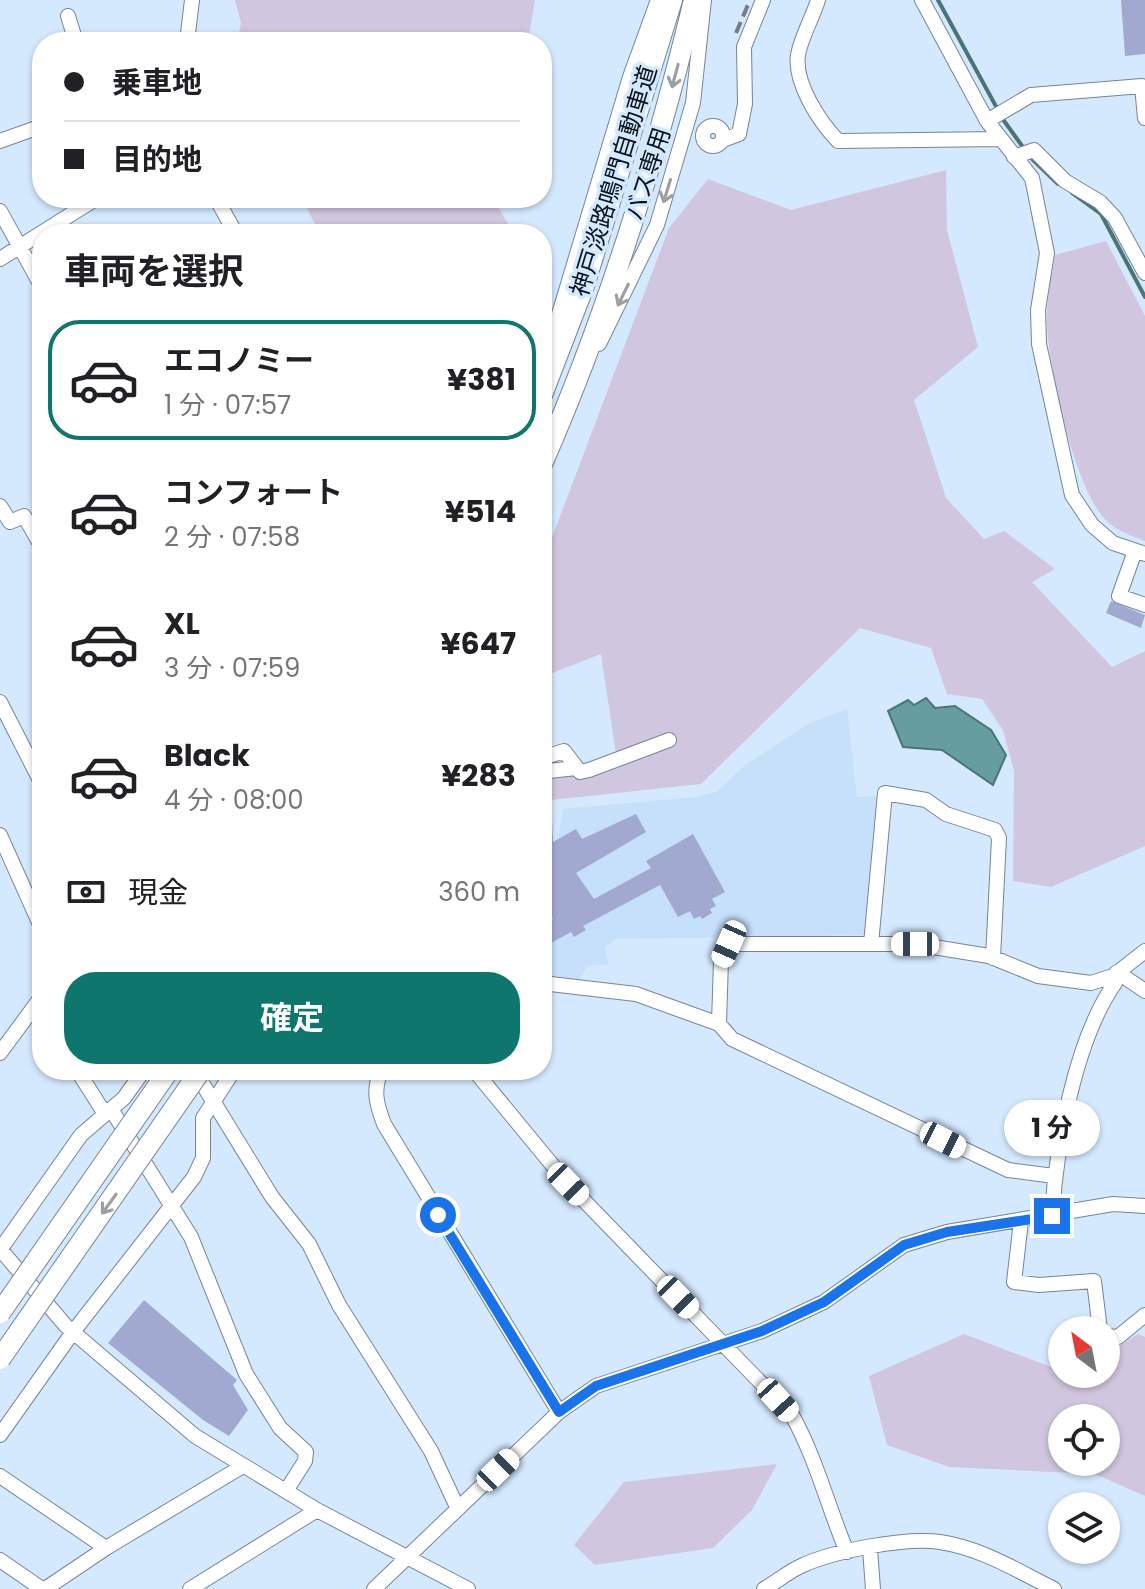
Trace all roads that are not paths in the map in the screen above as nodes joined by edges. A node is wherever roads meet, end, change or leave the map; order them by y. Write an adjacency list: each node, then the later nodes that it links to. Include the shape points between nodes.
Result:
1 (192, 0): 11 (street)
2 (658, 0): 27 (street, バス専用, via 625,91)
3 (672, 0): 28 (highway, 神戸淡路鳴門自動車道, via 584,286)
4 (694, 0): 29 (highway, 神戸淡路鳴門自動車道, one-way to 29, via 661,130)
5 (704, 0): 29 (street, バス専用, one-way to 29, via 693,103 657,225)
6 (763, 0): 16 (street, via 744,47 745,104 739,134)
7 (818, 0): 15 (street, via 798,54 800,76 838,141)
8 (922, 0): 13 (street)
9 (68, 16): 10 (street)
10 (73, 32)
11 (188, 32)
12 (1145, 118): 13 (street, via 1142,86 1031,95)
13 (987, 121): 15 (street)
14 (32, 130): 17 (street)
15 (1000, 139): 18 (street)
16 (723, 140)
17 (0, 141)
18 (1014, 157): 26 (street, via 1034,150 1065,181 1100,202 1115,218); 33 (street, via 1032,178 1042,217 1047,253 1039,344 1072,495 1092,525 1113,543)
19 (81, 208): 21 (street)
20 (0, 211): 23 (street)
21 (55, 224)
22 (32, 239): 23 (street)
23 (20, 246): 24 (street); 25 (street)
24 (0, 259)
25 (32, 268)
26 (1145, 273)
27 (552, 337)
28 (552, 369)
29 (554, 436): 30 (highway, 神戸淡路鳴門自動車道)
30 (552, 441)
31 (0, 506): 32 (street, via 10,522 24,516)
32 (32, 530)
33 (1140, 552): 34 (street, via 1119,596)
34 (1145, 605)
35 (0, 702): 37 (street)
36 (669, 740): 38 (street, via 580,772 564,751)
37 (32, 755)
38 (552, 759)
39 (0, 835): 40 (street)
40 (32, 907)
41 (871, 944): 43 (street, via 915,944); 43 (street, via 885,793 926,800 946,814 995,830 999,838); 48 (street, via 729,944 721,960)
42 (1145, 951): 44 (street)
43 (993, 958): 44 (street, via 1038,976 1091,983)
44 (1115, 974): 46 (street); 60 (street, via 1074,1080)
45 (552, 984): 48 (street, via 636,994)
46 (1145, 991)
47 (32, 1010): 49 (street)
48 (719, 1024): 60 (street, via 732,1039 980,1158 1008,1170)
49 (0, 1053)
50 (84, 1080): 59 (street)
51 (137, 1080): 59 (street)
52 (162, 1080): 66 (highway, bridge)
53 (194, 1080): 72 (highway, one-way to 72, bridge)
54 (201, 1080): 58 (street)
55 (227, 1080): 58 (street)
56 (378, 1080): 73 (street, via 375,1101 384,1124)
57 (482, 1080): 71 (street, via 568,1184)
58 (213, 1099): 61 (street, via 203,1118 203,1158); 78 (street, via 272,1197 309,1244 339,1305 431,1451)
59 (108, 1112): 61 (street); 65 (street, via 81,1135)
60 (1054, 1176): 63 (street)
61 (171, 1205): 69 (street); 77 (street, via 191,1237 246,1374 280,1428 306,1452)
62 (1145, 1206): 63 (street, via 1113,1204)
63 (1052, 1216): 64 (street)
64 (1021, 1221): 68 (street, via 1014,1282 1094,1281); 71 (street, via 947,1232 904,1245 824,1302 762,1331)
65 (0, 1249): 69 (street)
66 (0, 1313)
67 (1145, 1315): 70 (street)
68 (1098, 1316)
69 (73, 1332): 74 (street); 75 (street, via 195,1436)
70 (1120, 1335)
71 (721, 1342): 73 (street, via 596,1386); 82 (street, via 792,1415)
72 (0, 1359)
73 (559, 1412): 78 (street)
74 (0, 1435)
75 (243, 1466): 77 (street); 80 (street)
76 (0, 1476): 80 (street)
77 (286, 1491): 79 (street)
78 (458, 1509): 83 (street)
79 (317, 1510): 83 (street); 86 (street)
80 (106, 1548): 85 (street)
81 (870, 1549): 82 (street); 90 (street); 91 (street, via 939,1542 974,1551)
82 (847, 1552): 89 (street, via 801,1566)
83 (406, 1556): 87 (street); 88 (street)
84 (0, 1560): 85 (street)
85 (44, 1589)
86 (190, 1589)
87 (374, 1589)
88 (468, 1589)
89 (764, 1589)
90 (873, 1589)
91 (1054, 1589)

